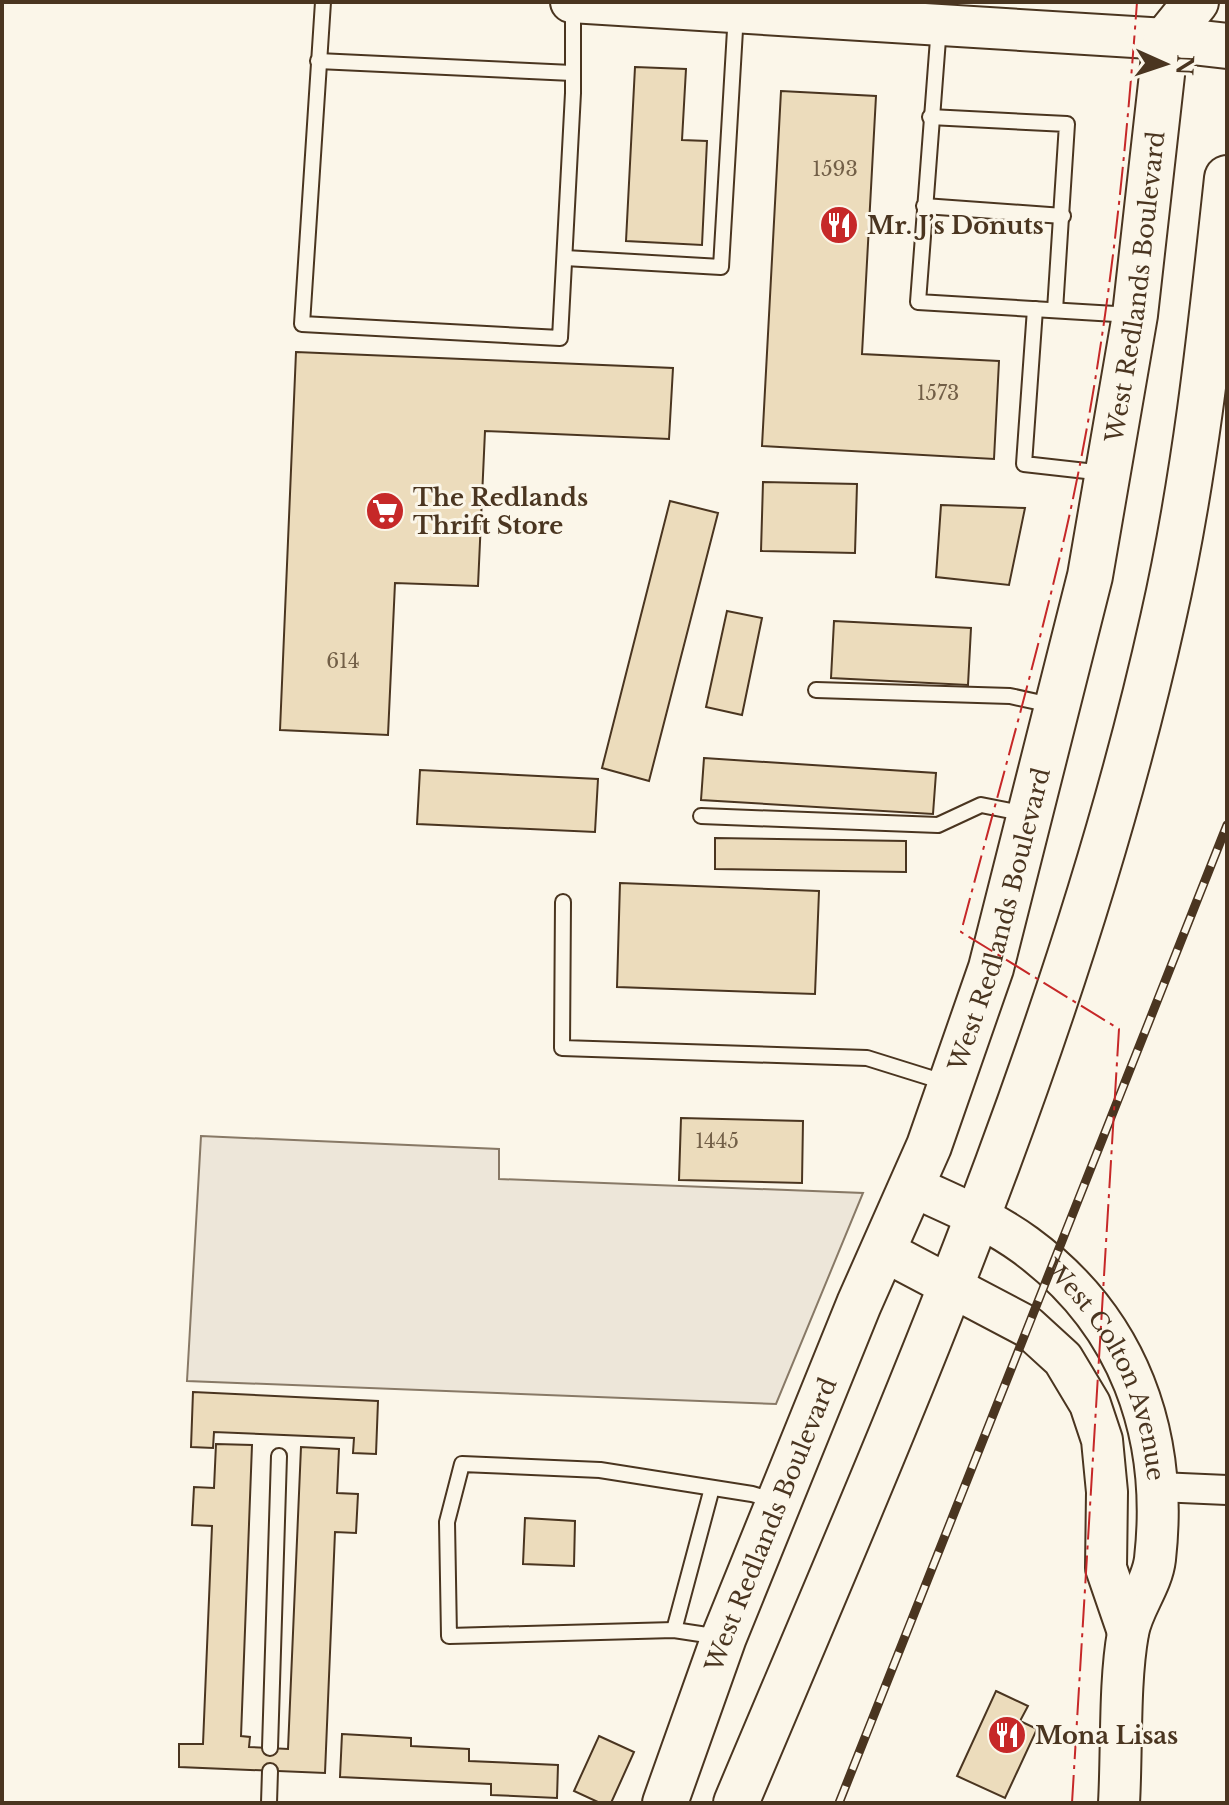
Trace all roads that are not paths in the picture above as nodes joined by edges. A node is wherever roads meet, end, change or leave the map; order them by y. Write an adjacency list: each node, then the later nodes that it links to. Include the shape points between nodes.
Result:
1 (323, 2): 10 (lane)
2 (572, 2): 5 (main road); 11 (lane)
3 (1196, 2): 8 (main road)
4 (1219, 2): 6 (main road)
5 (736, 13): 7 (main road); 16 (lane, via 721,267)
6 (1227, 23)
7 (939, 26): 8 (main road); 12 (lane)
8 (1166, 39): 9 (main road); 20 (main road, West Redlands Boulevard)
9 (1227, 46)
10 (318, 61): 11 (lane); 16 (lane, via 302,324 560,338)
11 (572, 73): 16 (lane)
12 (930, 117): 14 (lane); 15 (lane, via 1067,124)
13 (1227, 178): 17 (main road)
14 (924, 206): 15 (lane); 18 (lane, via 918,302)
15 (1063, 216): 19 (lane)
16 (565, 258)
17 (1223, 266): 29 (main road, via 1185,512 1121,790 1080,929)
18 (1035, 309): 19 (lane); 21 (lane, via 1024,464)
19 (1055, 310): 20 (lane)
20 (1135, 315): 21 (main road, West Redlands Boulevard)
21 (1108, 473): 23 (main road, West Redlands Boulevard)
22 (816, 690): 23 (lane, via 1010,696)
23 (1059, 707): 24 (main road, West Redlands Boulevard)
24 (1032, 815): 25 (lane, via 981,805 938,825); 27 (main road, West Redlands Boulevard, via 991,968)
25 (701, 816)
26 (563, 902): 27 (lane, via 562,1048 867,1058)
27 (952, 1085): 28 (main road, West Redlands Boulevard)
28 (912, 1186): 29 (main road, West Colton Avenue); 30 (main road, West Redlands Boulevard)
29 (978, 1218): 31 (main road); 33 (main road, West Colton Avenue, via 1052,1265 1099,1317 1138,1392)
30 (884, 1251): 31 (main road, West Colton Avenue); 36 (main road, West Redlands Boulevard)
31 (954, 1286): 38 (main road, West Colton Avenue, via 1028,1327 1063,1359 1090,1404 1102,1440 1106,1568); 44 (main road)
32 (279, 1456): 40 (lane)
33 (1159, 1487): 35 (street); 38 (main road, West Colton Avenue, via 1154,1563)
34 (712, 1488): 36 (lane); 37 (lane); 37 (lane, via 600,1470 462,1464 454,1493 447,1522 449,1636)
35 (1227, 1490)
36 (779, 1502): 39 (main road, West Redlands Boulevard)
37 (674, 1630): 39 (lane)
38 (1128, 1632): 45 (main road, West Colton Avenue)
39 (724, 1637): 43 (main road, West Redlands Boulevard)
40 (270, 1748)
41 (270, 1771): 42 (lane)
42 (269, 1803)
43 (665, 1803)
44 (736, 1803)
45 (1119, 1803)

